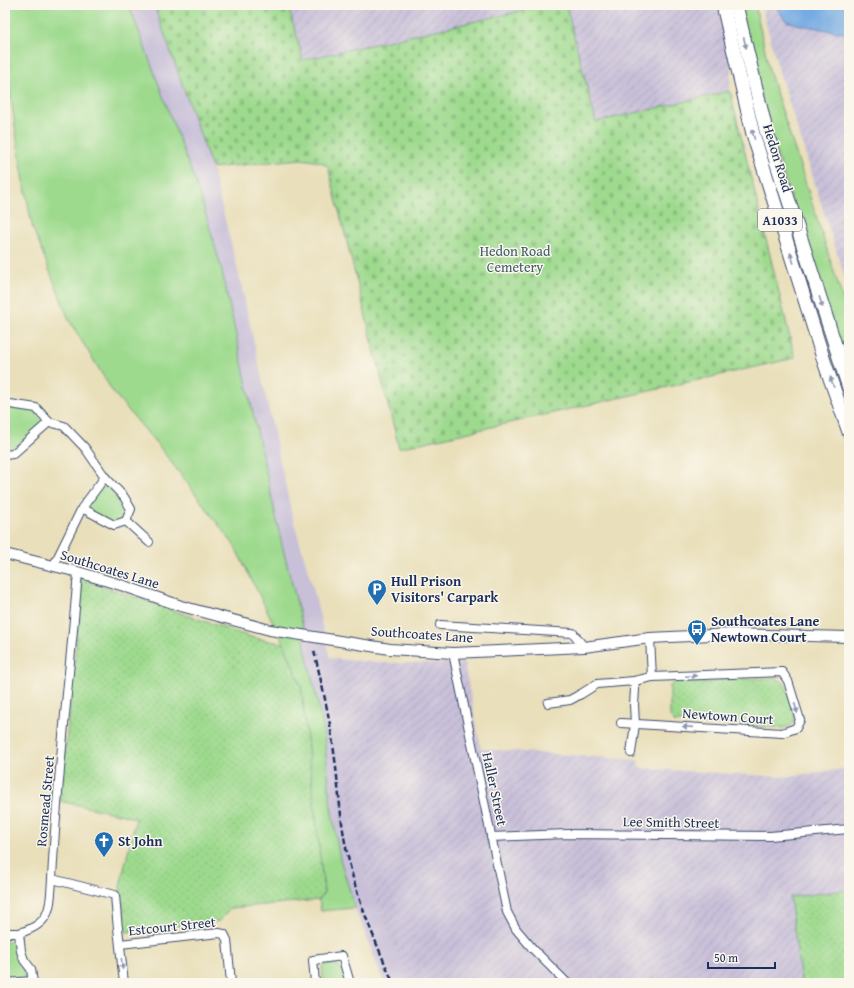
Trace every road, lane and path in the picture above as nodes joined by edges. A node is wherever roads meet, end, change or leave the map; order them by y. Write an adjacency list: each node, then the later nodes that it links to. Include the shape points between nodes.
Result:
1 (723, 5): 6 (highway, Hedon Road / A1033, one-way to 1, via 752,134)
2 (736, 5): 3 (highway, Hedon Road / A1033, one-way to 3, via 766,130)
3 (849, 388)
4 (5, 406): 5 (street, via 10,404 36,408)
5 (49, 422): 7 (street, via 13,454); 8 (street, via 64,426 85,448)
6 (849, 432)
7 (5, 455)
8 (105, 477): 9 (street); 10 (street, via 131,509)
9 (82, 508): 10 (street, via 114,525); 13 (street)
10 (126, 521): 11 (street)
11 (149, 542)
12 (5, 554): 13 (street, Southcoates Lane)
13 (54, 566): 14 (street, Southcoates Lane)
14 (78, 572): 19 (street, Southcoates Lane, via 181,606 270,630 390,649); 28 (street, Rosmead Street)
15 (440, 625): 18 (street, via 573,633)
16 (849, 636): 17 (street, Southcoates Lane, via 732,634)
17 (650, 638): 18 (street, Southcoates Lane); 20 (street)
18 (584, 647): 19 (street, Southcoates Lane)
19 (453, 653): 27 (street, Haller Street)
20 (652, 677): 21 (street, Newtown Court); 24 (street, Newtown Court, one-way to 24, via 782,672 788,680 800,720 796,728 782,733)
21 (634, 681): 22 (street, Newtown Court, via 597,684 570,700); 24 (street)
22 (548, 703)
23 (621, 723): 24 (street, Newtown Court)
24 (635, 724): 25 (street)
25 (631, 753)
26 (849, 829): 27 (street, Lee Smith Street, via 770,836 566,834)
27 (491, 837): 38 (street, Haller Street, via 507,912 516,929 533,950)
28 (52, 880): 30 (street, Rosmead Street, via 48,912 44,920 33,929); 31 (street, via 115,895)
29 (5, 933): 30 (street)
30 (19, 933): 32 (street, via 24,960 31,970)
31 (120, 944): 34 (street, one-way to 34); 35 (street, Estcourt Street, via 224,934 227,940)
32 (33, 982): 33 (street)
33 (6, 983)
34 (124, 983)
35 (231, 983)
36 (315, 983): 37 (street, via 313,960 342,956)
37 (350, 983)
38 (567, 983)

